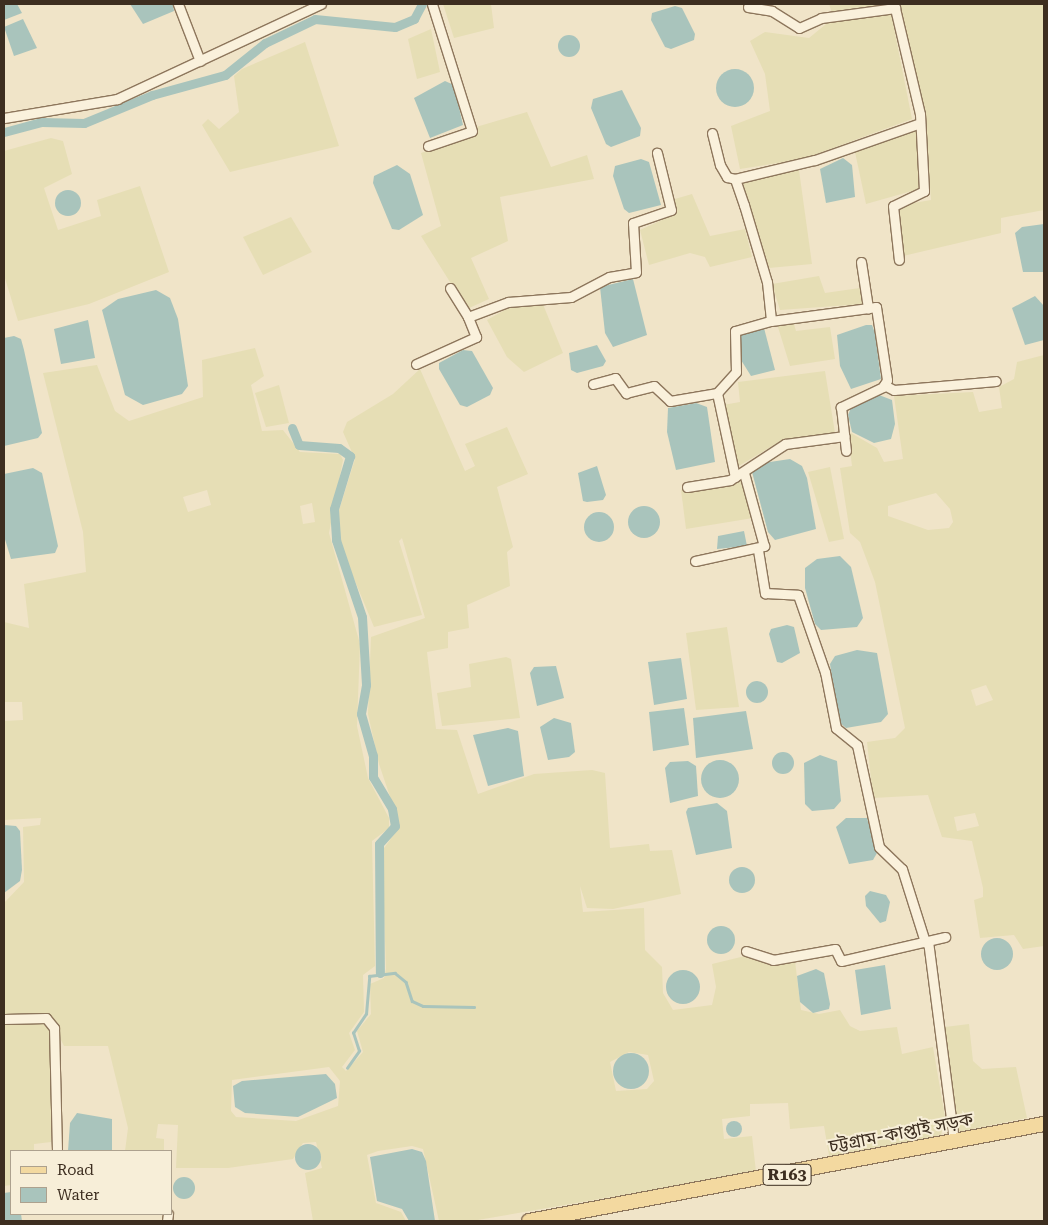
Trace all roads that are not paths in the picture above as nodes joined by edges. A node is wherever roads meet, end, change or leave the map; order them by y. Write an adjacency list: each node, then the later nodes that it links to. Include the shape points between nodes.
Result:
1 (178, 4): 6 (street)
2 (321, 4): 6 (street)
3 (432, 4): 10 (street, via 472,131)
4 (894, 6): 5 (street, via 821,18 799,28 772,11); 8 (street)
5 (748, 7)
6 (200, 61): 7 (street, via 117,99)
7 (4, 118)
8 (920, 123): 12 (street, via 816,160); 13 (street, via 923,194 898,201 892,209)
9 (712, 133): 12 (street, via 720,165 727,177)
10 (428, 146)
11 (657, 153): 17 (street, via 671,210 633,223 636,272 609,277 571,297 508,302)
12 (735, 179): 18 (street, via 767,282)
13 (900, 260)
14 (861, 262): 16 (street)
15 (450, 288): 17 (street)
16 (868, 308): 18 (street); 22 (street, via 876,307)
17 (468, 317): 19 (street, via 476,336)
18 (770, 321): 23 (street, via 735,331 736,372)
19 (416, 364)
20 (996, 381): 22 (street, via 894,390)
21 (593, 384): 23 (street, via 615,378 626,393 654,386 670,401)
22 (884, 386): 24 (street, via 841,407)
23 (717, 393): 26 (street)
24 (844, 436): 25 (street); 26 (street, via 785,444)
25 (846, 451)
26 (740, 475): 27 (street); 28 (street, via 764,546)
27 (687, 487)
28 (758, 550): 29 (street); 31 (street, via 765,593 798,595 825,672 836,728 856,745 879,847 902,869)
29 (695, 561)
30 (945, 937): 31 (street)
31 (927, 941): 32 (street, via 841,961 835,949 773,960); 35 (street)
32 (746, 950)
33 (4, 1019): 36 (street, via 46,1018 54,1028)
34 (1044, 1124): 35 (main road, চট্টগ্রাম-কাপ্তাই সড়ক / R163)
35 (954, 1142): 37 (main road, চট্টগ্রাম-কাপ্তাই সড়ক / R163)
36 (57, 1150)
37 (529, 1221)

